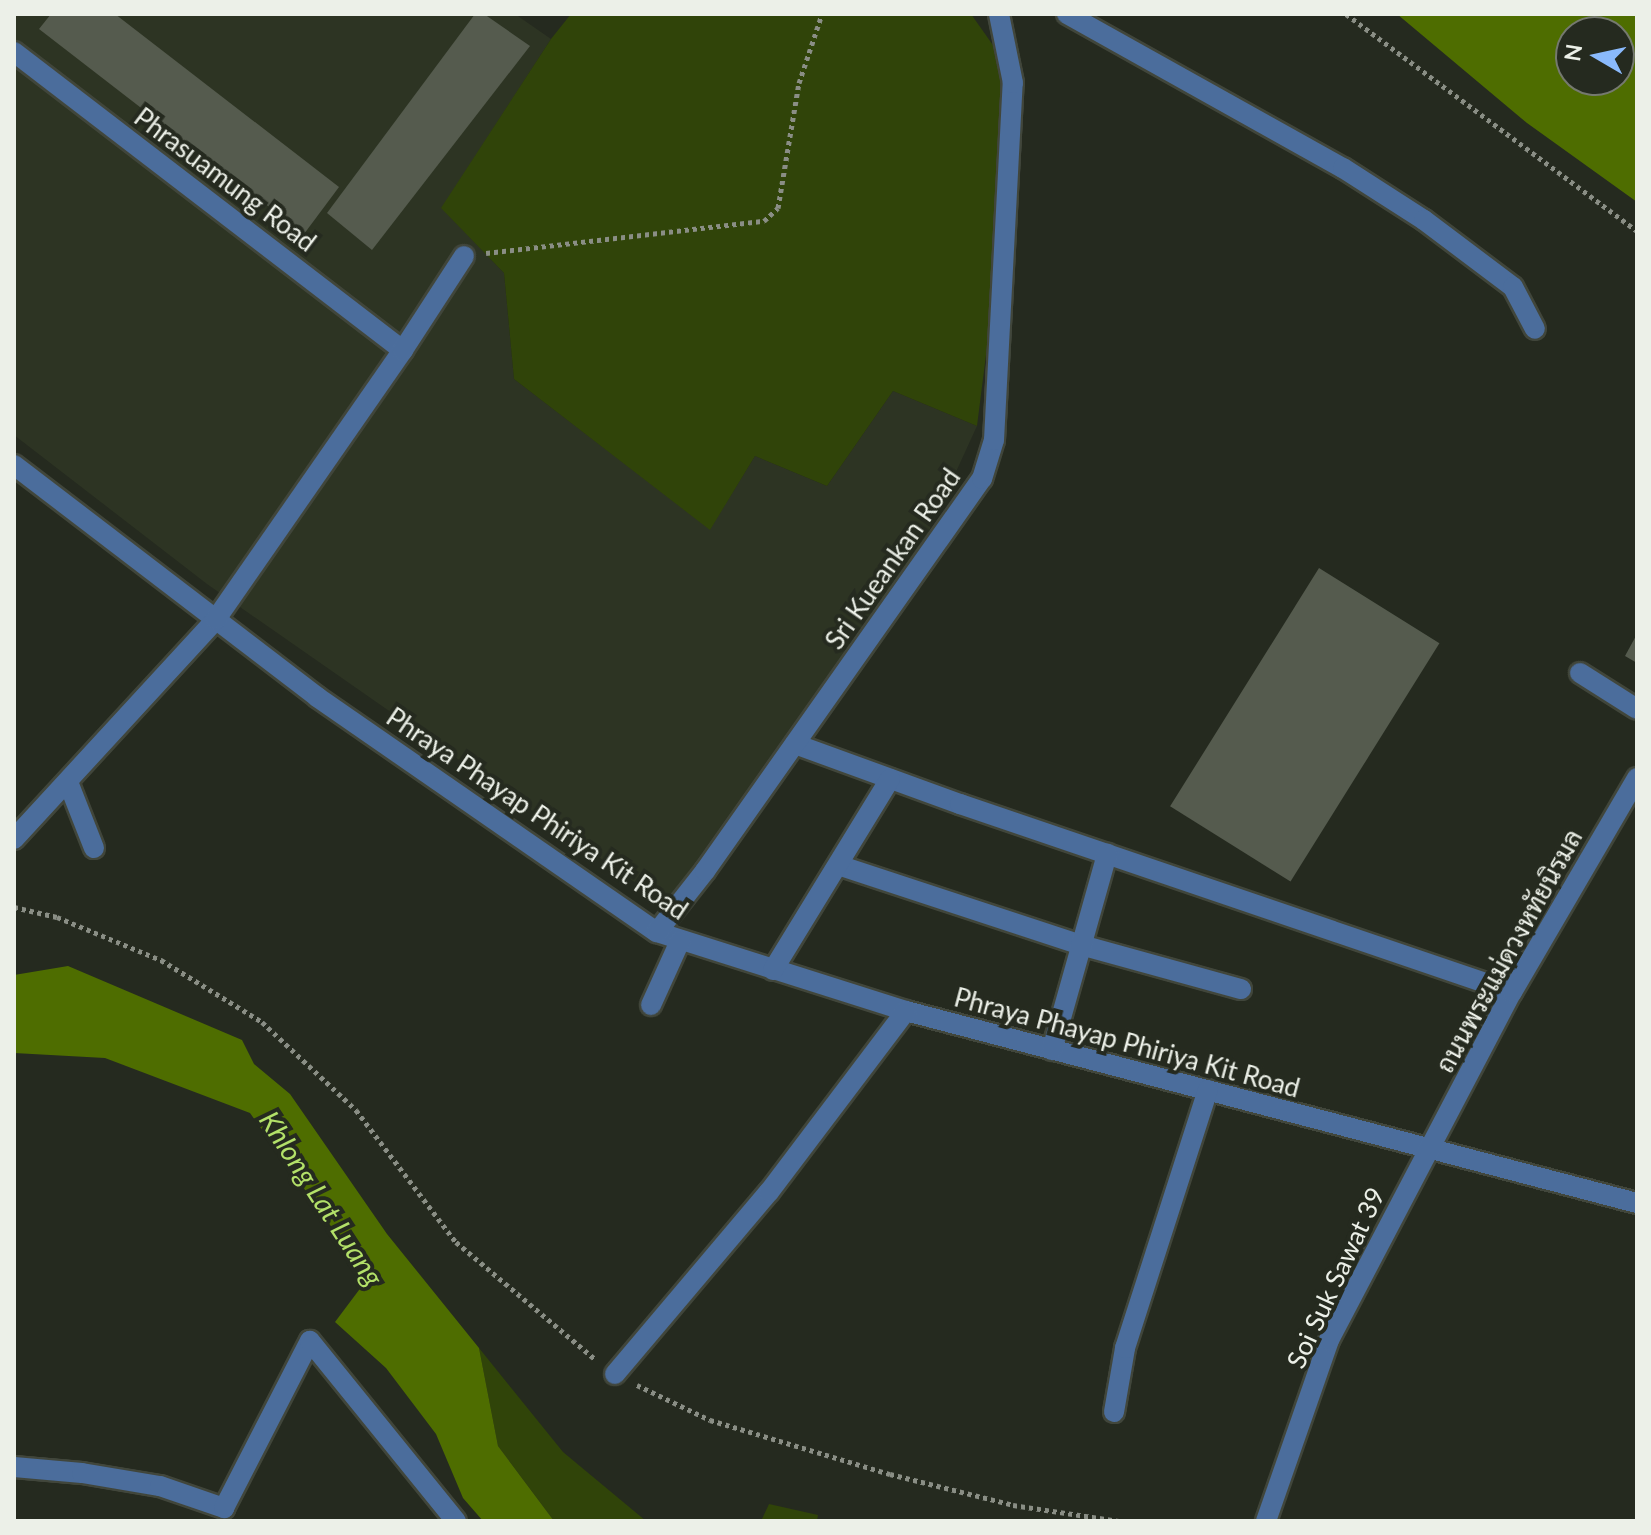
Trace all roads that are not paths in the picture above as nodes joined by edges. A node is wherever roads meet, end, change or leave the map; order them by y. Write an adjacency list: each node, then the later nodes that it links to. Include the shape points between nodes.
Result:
1 (999, 14): 11 (street, Sri Kueankan Road, via 1013,83 994,440 982,479)
2 (1067, 14): 5 (street, via 1343,168 1424,220 1513,287)
3 (14, 52): 6 (street, Phrasuamung Road)
4 (464, 256): 6 (street)
5 (1535, 329)
6 (403, 350): 8 (street)
7 (14, 465): 8 (street, Phraya Phayap Phiriya Kit Road)
8 (216, 619): 14 (street); 19 (street, Phraya Phayap Phiriya Kit Road, via 317,697)
9 (1580, 673): 10 (street)
10 (1637, 709)
11 (795, 744): 13 (street); 19 (street, Sri Kueankan Road)
12 (1637, 778): 24 (street, ถนนพระแม่ดวงหทัยนิรมล)
13 (890, 779): 17 (street); 18 (street)
14 (68, 782): 15 (street); 16 (street)
15 (14, 839)
16 (94, 848)
17 (1107, 854): 21 (street); 24 (street)
18 (838, 865): 21 (street); 22 (street)
19 (657, 932): 20 (street, Phraya Phayap Phiriya Kit Road)
20 (680, 941): 22 (street, Phraya Phayap Phiriya Kit Road); 25 (street)
21 (1081, 945): 23 (street); 27 (street)
22 (773, 970): 26 (street, Phraya Phayap Phiriya Kit Road)
23 (1241, 989)
24 (1512, 992): 29 (street, ถนนพระแม่ดวงหทัยนิรมล)
25 (651, 1005)
26 (906, 1011): 27 (street, Phraya Phayap Phiriya Kit Road); 31 (street, via 769,1192)
27 (1052, 1050): 28 (street, Phraya Phayap Phiriya Kit Road)
28 (1208, 1090): 29 (street, Phraya Phayap Phiriya Kit Road); 32 (street, via 1125,1348)
29 (1427, 1150): 30 (street, Phraya Phayap Phiriya Kit Road); 35 (street, Soi Suk Sawat 39, via 1329,1340)
30 (1637, 1203)
31 (615, 1374)
32 (1114, 1412)
33 (14, 1467): 34 (street, via 160,1486 224,1508 310,1341)
34 (456, 1521)
35 (1266, 1521)

